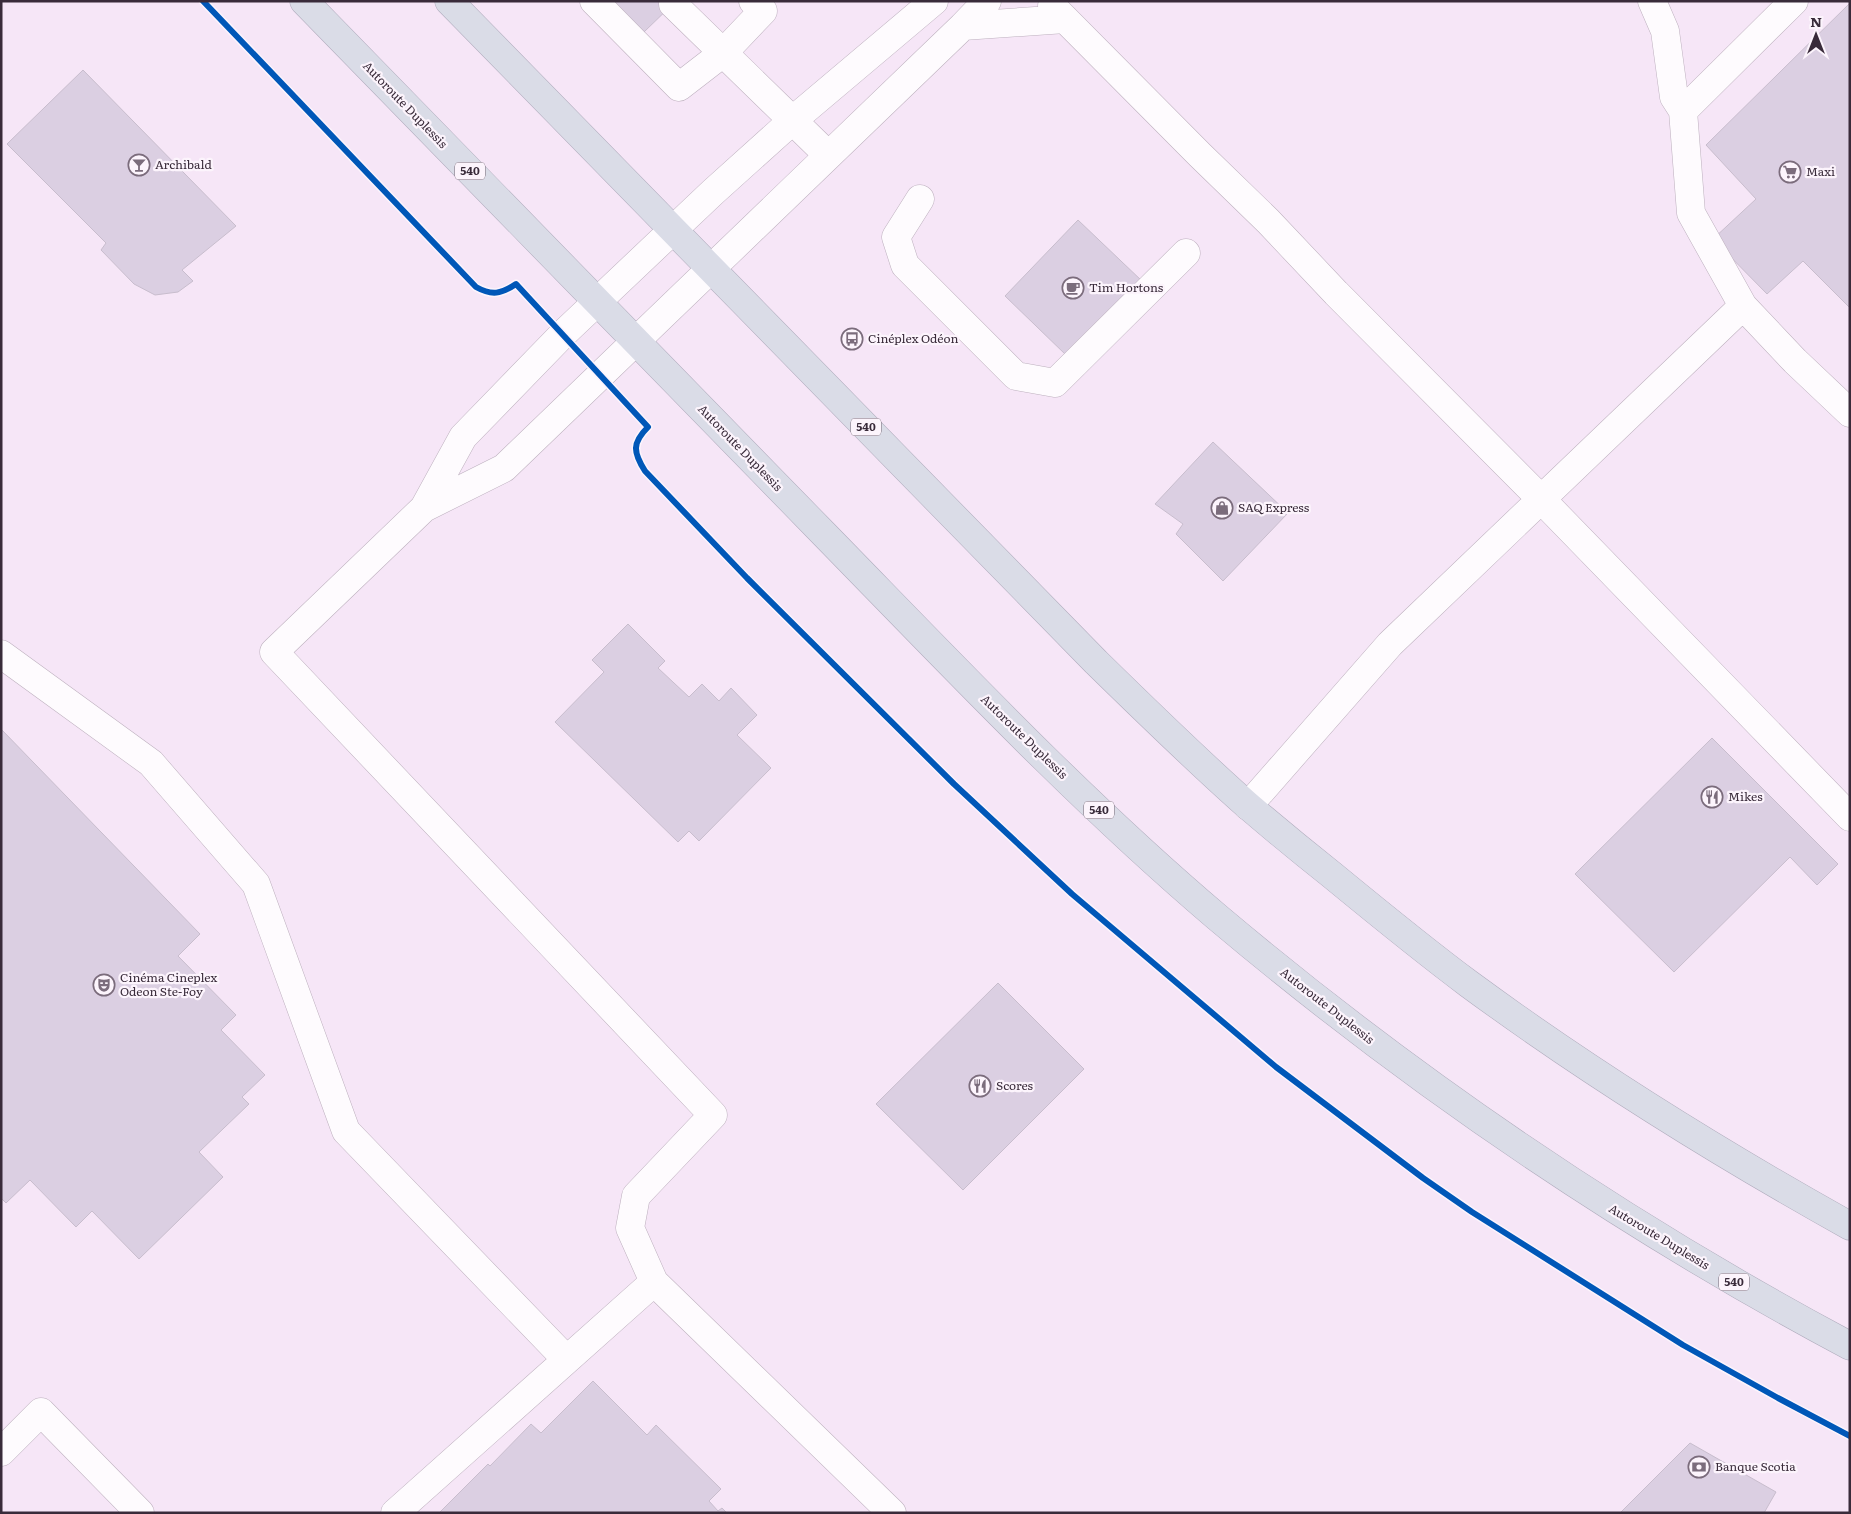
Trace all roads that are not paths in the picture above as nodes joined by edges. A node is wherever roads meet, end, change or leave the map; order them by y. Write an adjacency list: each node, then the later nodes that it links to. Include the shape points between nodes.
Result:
1 (304, 1): 20 (highway, Autoroute Duplessis / 540)
2 (449, 1): 17 (highway, 540)
3 (594, 1): 12 (lane, via 679,87)
4 (753, 1): 12 (lane, via 763,11)
5 (934, 1): 14 (lane)
6 (987, 1): 11 (lane)
7 (1652, 1): 13 (lane, via 1665,31 1674,97)
8 (1794, 1): 13 (lane)
9 (673, 4): 12 (lane)
10 (1056, 10): 11 (lane); 24 (lane)
11 (963, 26): 15 (lane)
12 (722, 53): 14 (lane)
13 (1683, 111): 21 (lane, via 1691,213)
14 (793, 120): 15 (lane); 17 (lane)
15 (828, 155): 19 (lane)
16 (920, 199): 18 (lane, via 896,237 905,265 1016,376 1055,382)
17 (673, 230): 19 (highway, 540); 20 (lane)
18 (1186, 253)
19 (711, 268): 22 (lane); 27 (highway, 540, via 1089,655)
20 (597, 301): 22 (highway, Autoroute Duplessis / 540); 25 (lane, via 463,438)
21 (1742, 306): 23 (lane); 24 (lane)
22 (636, 340): 25 (lane, via 504,468); 31 (highway, Autoroute Duplessis / 540, via 994,708 1140,849 1292,980 1530,1156 1686,1254)
23 (1850, 413)
24 (1541, 499): 27 (lane, via 1390,644); 28 (lane)
25 (424, 508): 30 (lane, via 274,652 713,1115 636,1196 630,1228)
26 (1, 654): 32 (lane, via 151,763 256,884 346,1131)
27 (1248, 806): 29 (highway, 540, via 1386,920 1549,1040 1707,1142)
28 (1850, 817)
29 (1850, 1226)
30 (654, 1282): 32 (lane); 36 (lane)
31 (1850, 1346)
32 (566, 1359): 35 (lane)
33 (1, 1452): 34 (lane, via 41,1412)
34 (140, 1513)
35 (394, 1513)
36 (892, 1513)

